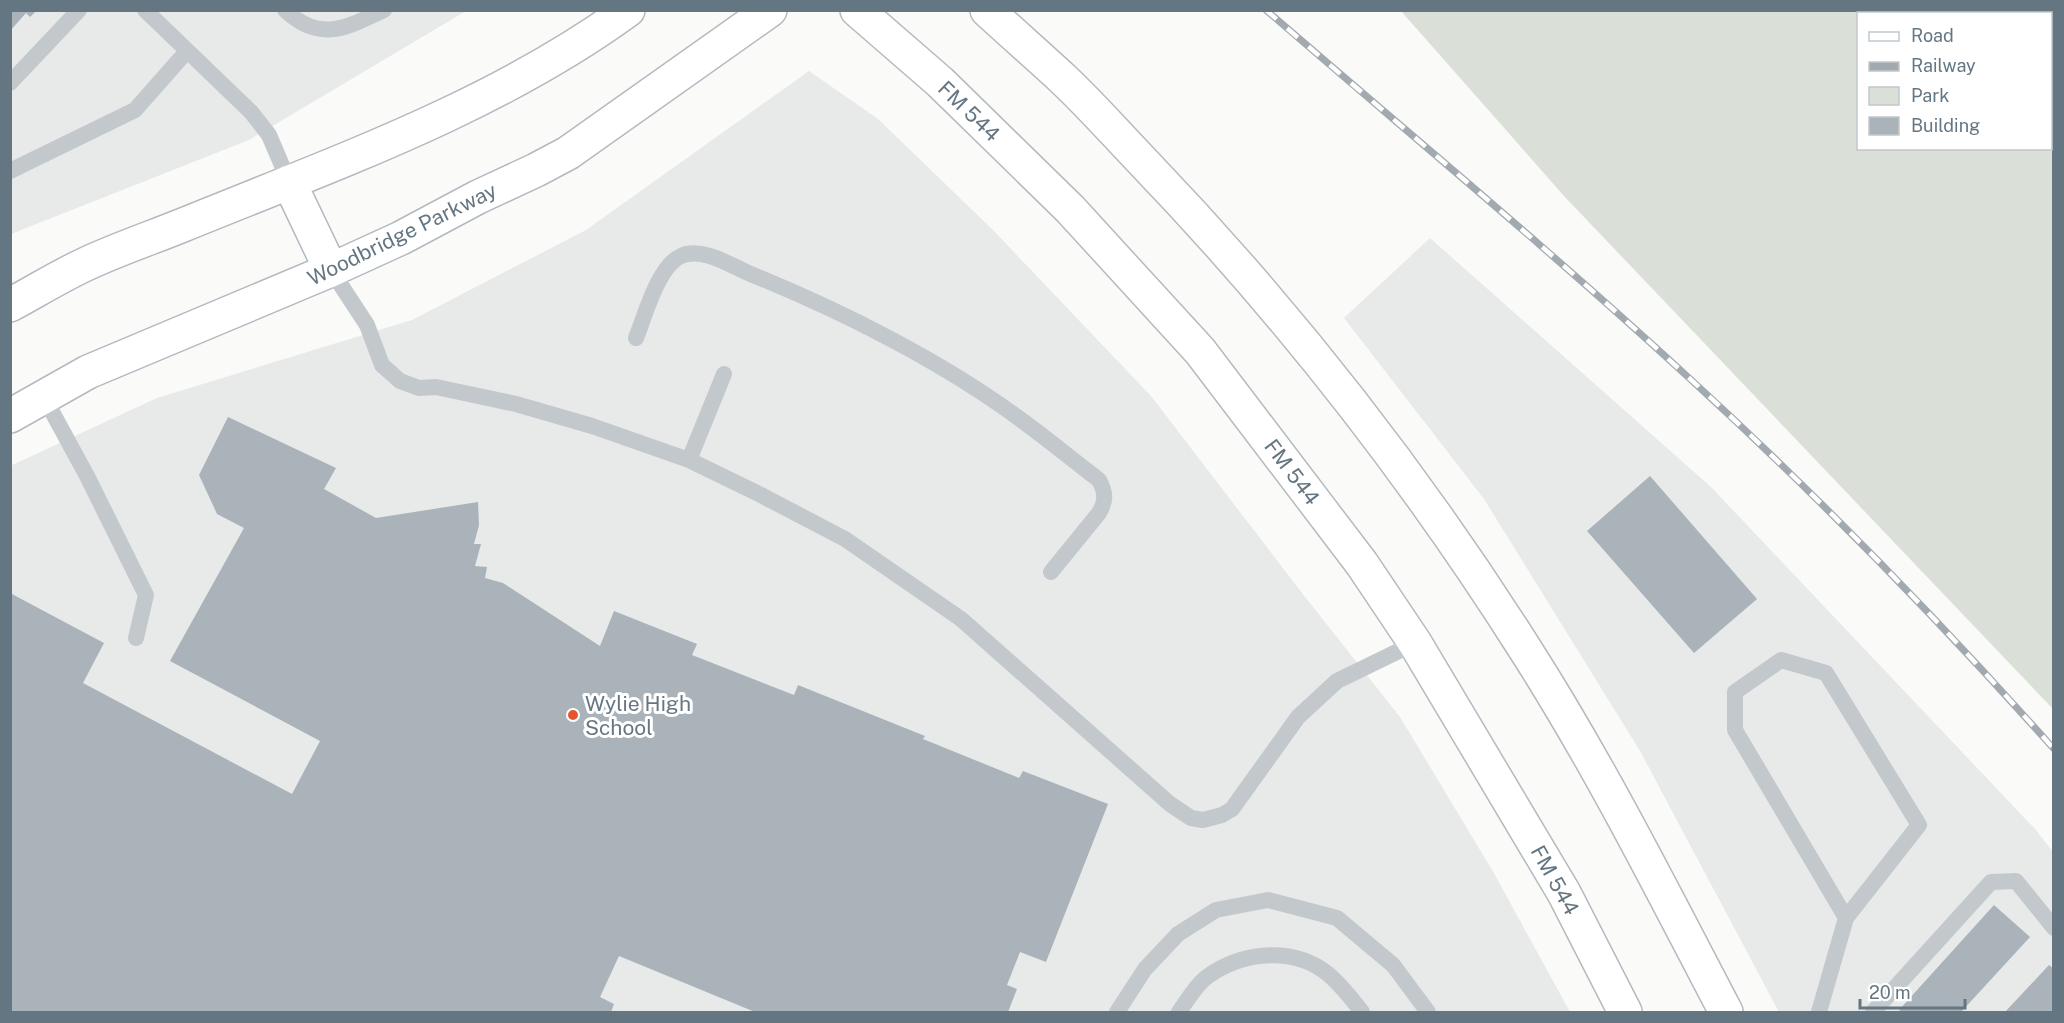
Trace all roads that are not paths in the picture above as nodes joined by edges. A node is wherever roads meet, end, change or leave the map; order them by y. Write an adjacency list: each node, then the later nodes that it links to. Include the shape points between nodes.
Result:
1 (79, 10): 10 (lane)
2 (285, 10): 3 (lane, via 308,27 324,30 346,27)
3 (384, 10)
4 (628, 10): 12 (main road, via 554,59 462,108)
5 (770, 10): 13 (main road, Woodbridge Parkway, via 568,153)
6 (858, 10): 22 (main road, FM 544 / FM 544, via 940,82 1070,208 1200,351 1362,564)
7 (987, 10): 30 (main road, via 1064,80 1211,233 1348,397 1433,511 1526,649 1611,791)
8 (154, 14): 9 (lane)
9 (187, 51): 11 (lane, via 135,110); 12 (lane, via 269,135)
10 (10, 83)
11 (10, 171)
12 (289, 182): 13 (main road); 14 (main road, via 85,264)
13 (331, 270): 17 (main road, Woodbridge Parkway, via 88,372); 19 (lane, via 367,325 382,365 400,381 516,404)
14 (10, 305)
15 (636, 338): 20 (lane, via 662,274 674,260 689,253 706,255 877,332 1023,421 1099,480 1105,503)
16 (724, 374): 19 (lane)
17 (44, 397): 18 (main road, Woodbridge Parkway); 21 (lane, via 146,596)
18 (10, 416)
19 (689, 460): 22 (lane, via 845,539 961,619 1170,804 1191,818 1214,818 1232,809 1298,717 1337,681)
20 (1051, 572)
21 (135, 638)
22 (1415, 643): 29 (main road, FM 544 / FM 544, via 1564,894)
23 (1846, 918): 23 (lane, via 1735,730 1735,692 1781,660 1826,673 1919,825); 31 (lane)
24 (2054, 928): 32 (lane, via 2016,881 1991,882)
25 (1117, 1012): 28 (lane, via 1145,969 1178,934 1216,910 1268,900 1337,918 1393,965)
26 (1179, 1012): 27 (lane, via 1209,975 1237,960 1268,955 1299,959 1328,974)
27 (1362, 1012)
28 (1428, 1012)
29 (1625, 1012)
30 (1726, 1012)
31 (1819, 1012)
32 (1873, 1012)

